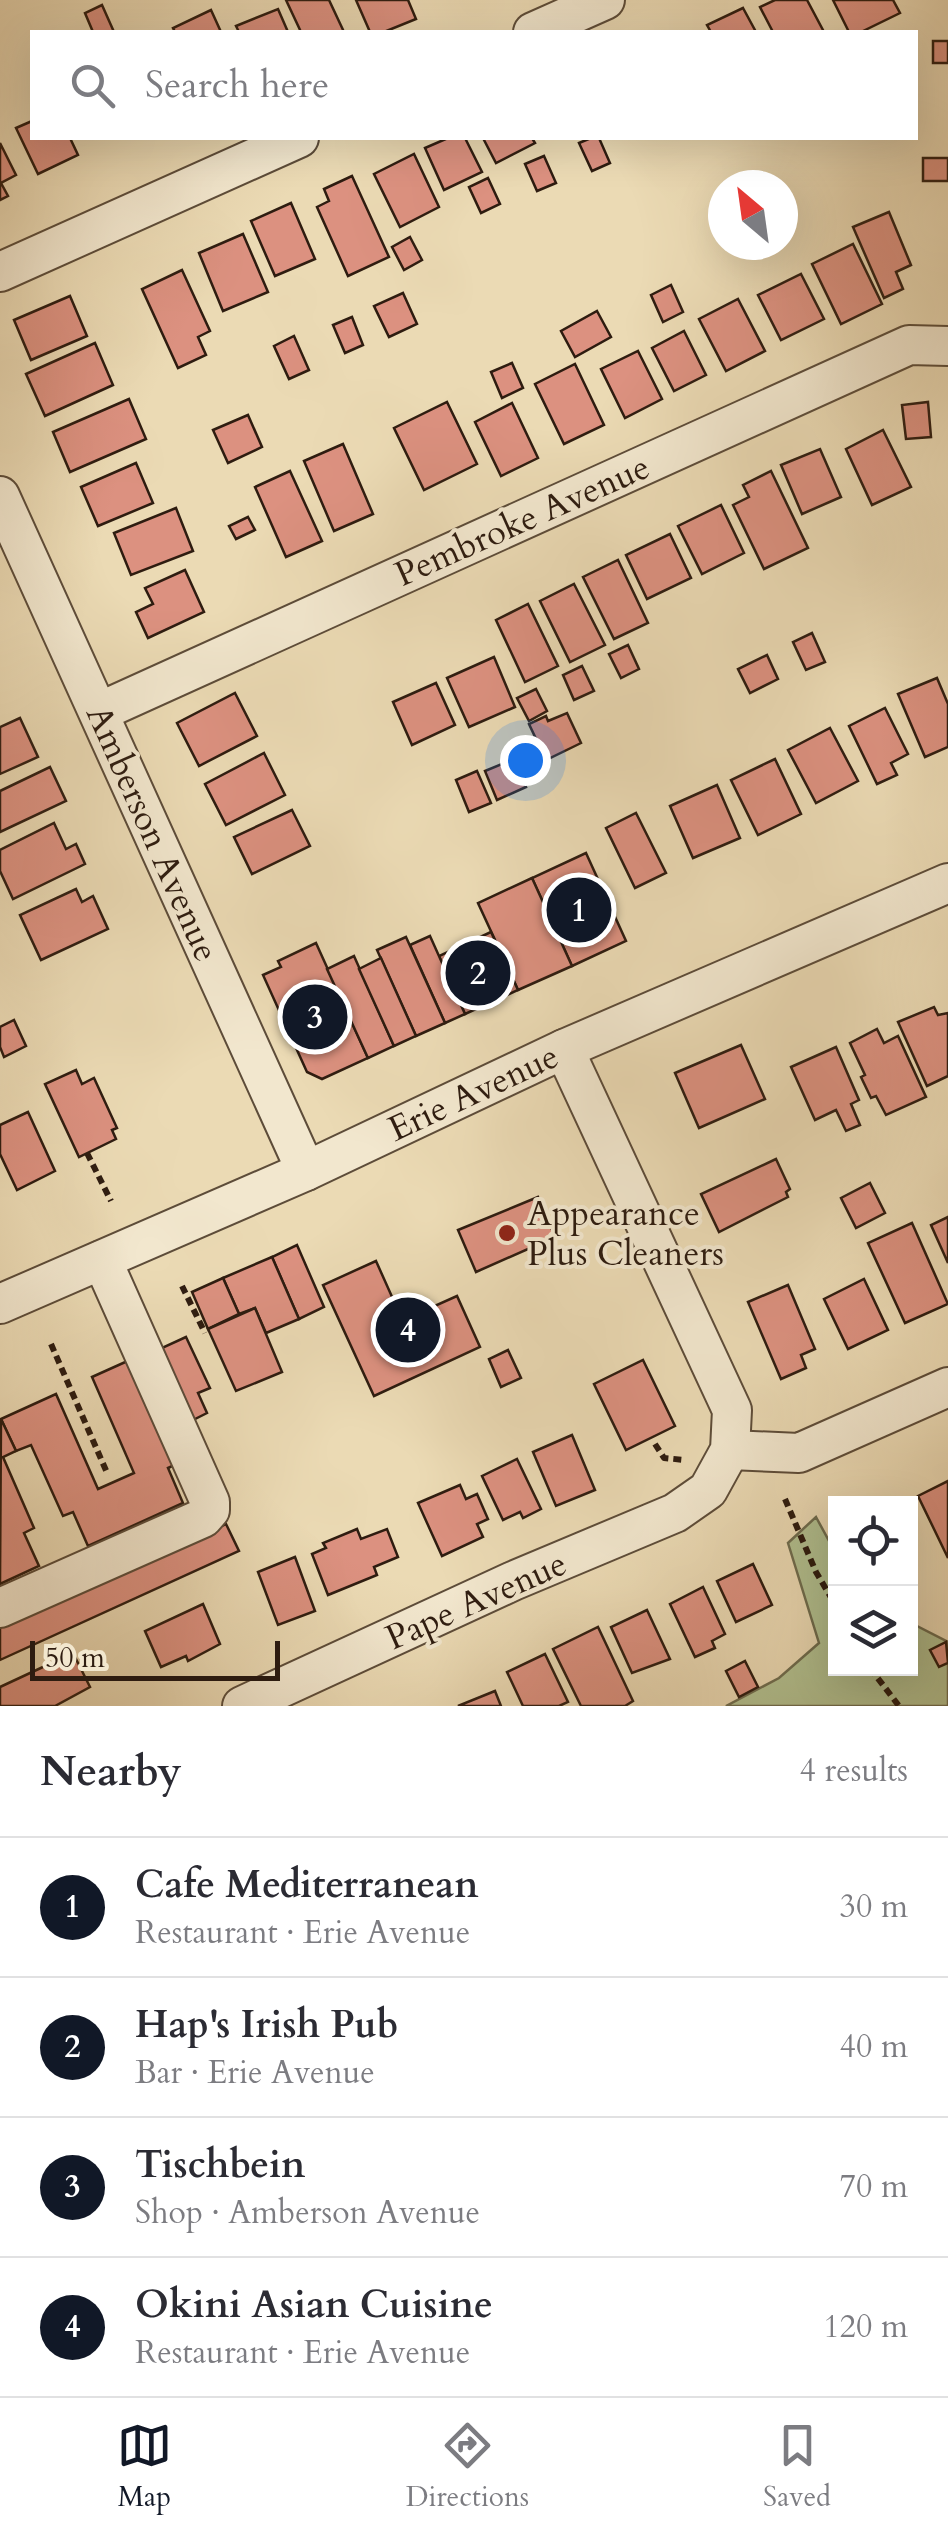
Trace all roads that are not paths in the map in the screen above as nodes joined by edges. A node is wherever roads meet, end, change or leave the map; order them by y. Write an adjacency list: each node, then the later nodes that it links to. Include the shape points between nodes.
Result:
1 (605, 0): 2 (street)
2 (538, 30)
3 (295, 140): 4 (street)
4 (0, 272)
5 (948, 346): 7 (street, Pembroke Avenue, via 909,345)
6 (0, 496): 7 (street, Amberson Avenue)
7 (98, 712): 10 (street, Amberson Avenue)
8 (948, 883): 9 (street, Erie Avenue)
9 (564, 1048): 10 (street, Erie Avenue); 14 (street, via 732,1410)
10 (306, 1171): 11 (street, Erie Avenue)
11 (102, 1260): 12 (street, Erie Avenue); 15 (street, via 210,1510)
12 (0, 1304)
13 (948, 1387): 14 (street, via 798,1453)
14 (730, 1450): 16 (street, Pape Avenue, via 675,1513)
15 (0, 1608)
16 (242, 1706)

